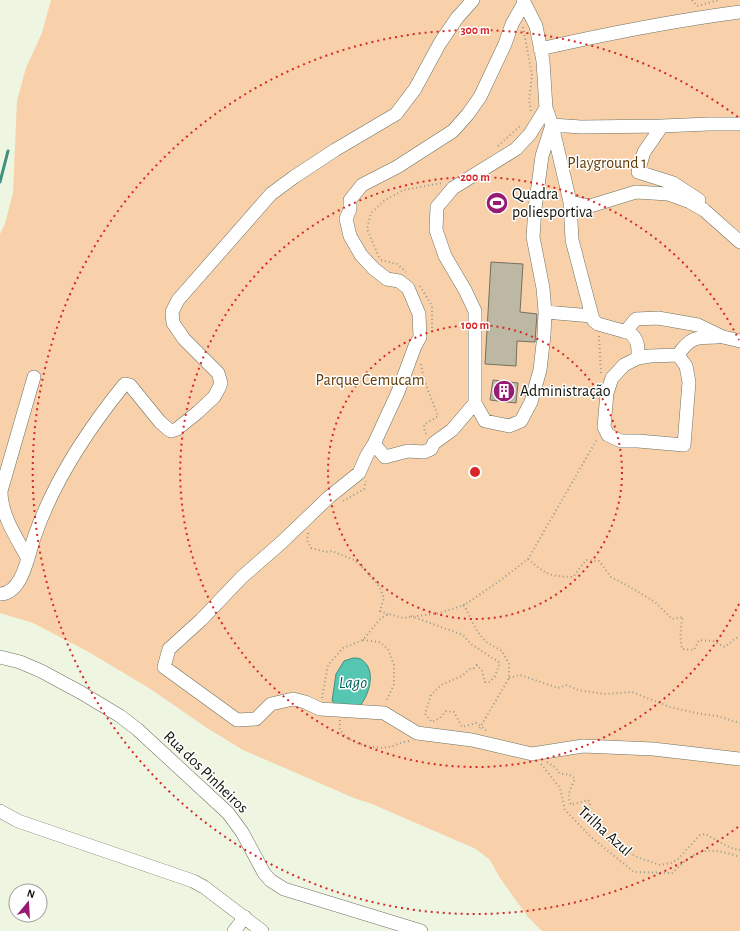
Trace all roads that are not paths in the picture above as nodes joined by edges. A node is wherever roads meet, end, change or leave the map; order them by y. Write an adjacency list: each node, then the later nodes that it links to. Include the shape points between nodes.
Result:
1 (473, 0): 22 (street, via 440,43 415,89 396,114 335,150 271,194 185,290 172,312 173,323 218,373 221,383 214,397 177,429 171,431 160,422 130,385 125,384 102,412 60,477 33,538)
2 (524, 1): 4 (street, via 536,26); 21 (street, via 480,97 468,114 453,131 397,167 362,185 350,200 346,219 350,236 361,256 387,279 399,281 408,288 419,314 420,337)
3 (740, 12): 4 (street, via 645,26)
4 (540, 49): 5 (street)
5 (546, 108): 7 (street); 20 (street, via 530,134 516,149 453,188 437,207 436,230 445,256 475,311)
6 (740, 124): 8 (street)
7 (552, 125): 8 (street); 9 (street); 12 (street, via 542,156 533,237)
8 (662, 126): 10 (street, via 644,152 638,172 673,183 707,206)
9 (570, 202): 11 (street, via 590,206 636,192 668,194 704,210); 13 (street, via 572,240)
10 (740, 234)
11 (740, 242)
12 (545, 312): 13 (street); 20 (street, via 540,370 531,402 521,421 509,426 485,421)
13 (595, 320): 14 (street)
14 (625, 332): 15 (street, via 636,319 658,318 698,325); 18 (street, via 630,333 637,341)
15 (723, 337): 16 (street); 17 (street, via 700,337 685,344)
16 (740, 341)
17 (678, 355): 18 (street); 18 (street, via 686,366 689,382 684,445 638,440 621,441 608,435 604,427 607,393 612,378 624,364)
18 (638, 358)
19 (34, 377): 22 (street, via 1,492 1,502 8,520)
20 (475, 403): 21 (street, via 452,430 424,452 408,451 386,457)
21 (374, 444): 25 (street, via 359,473 242,577 169,649 164,668 237,720 256,719 271,704 293,699 320,709 384,713 417,732 472,740 532,754 583,746 653,749)
22 (28, 559): 23 (street, via 18,583 6,594)
23 (0, 594)
24 (0, 657): 30 (street, Rua dos Pinheiros, via 41,670 120,716 137,729 228,813 242,832 264,873 276,885)
25 (740, 760)
26 (0, 811): 27 (street, via 18,821 193,881)
27 (244, 918): 28 (street); 29 (street)
28 (234, 931)
29 (262, 931)
30 (421, 931)

